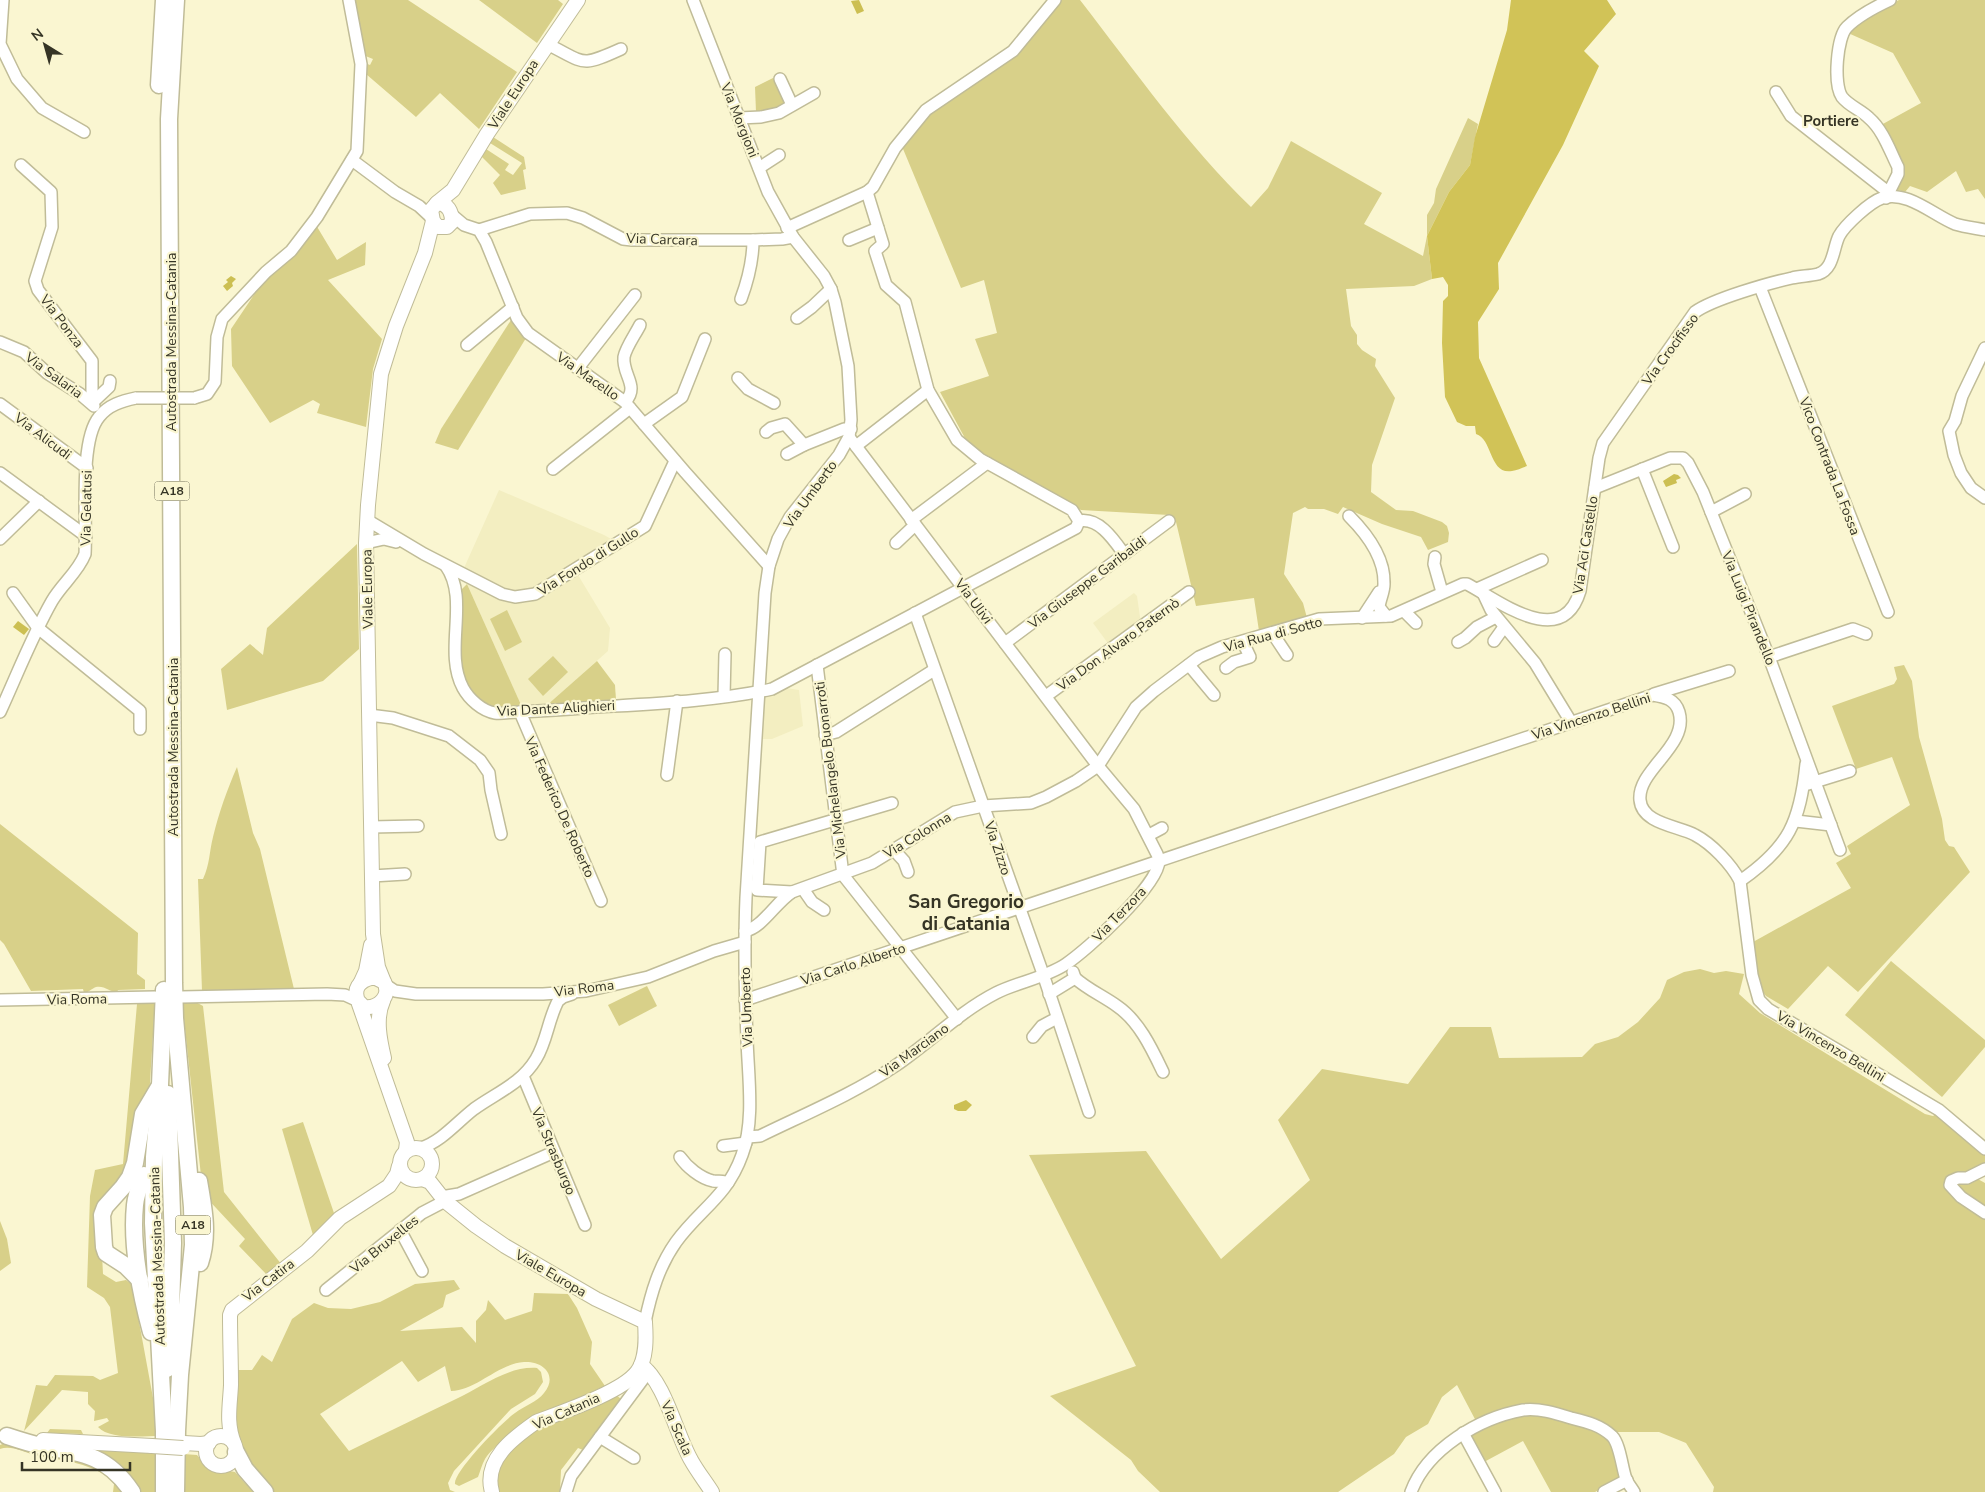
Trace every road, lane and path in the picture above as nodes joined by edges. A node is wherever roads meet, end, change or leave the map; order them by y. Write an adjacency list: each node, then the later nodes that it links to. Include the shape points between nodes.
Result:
1 (2, 0): 11 (street)
2 (164, 0): 182 (highway, Autostrada Messina-Catania / A18, via 158,121 164,768)
3 (176, 0): 178 (highway, Autostrada Messina-Catania / A18, via 169,129)
4 (349, 0): 21 (street, via 361,64 359,132 357,151)
5 (578, 0): 9 (main road, Viale Europa)
6 (693, 0): 18 (street, Via Morgioni)
7 (1055, 0): 25 (street, via 1013,51 932,104 895,148)
8 (1890, 0): 26 (street, via 1848,25 1837,64 1837,82 1842,97 1874,123 1898,168)
9 (556, 30): 10 (main road, Viale Europa); 13 (street)
10 (547, 44): 13 (street); 24 (main road, Viale Europa)
11 (1, 48): 19 (street, via 17,80 42,108)
12 (622, 49): 13 (street, via 586,63)
13 (568, 56)
14 (780, 79): 17 (street)
15 (1776, 92): 26 (street, via 1791,116)
16 (814, 93): 17 (street)
17 (792, 105): 18 (street, via 779,113)
18 (739, 118): 23 (street, Via Morgioni)
19 (84, 132)
20 (779, 155): 23 (street)
21 (352, 160): 27 (street, via 395,192); 55 (street, bridge, via 317,217 291,251 226,312 217,336 215,382 207,394 194,398 123,400)
22 (20, 165): 51 (street, Via Ponza, via 51,192 52,227 35,281 38,290 92,361)
23 (759, 168): 33 (street, Via Morgioni)
24 (453, 190): 28 (main road); 29 (main road)
25 (867, 192): 30 (street); 33 (street, Via Carcara)
26 (1887, 195): 32 (street, via 1904,199 1958,225); 36 (street, Via Crocifisso, via 1844,229 1827,268 1819,274)
27 (410, 199): 28 (street); 29 (street)
28 (436, 204): 29 (main road, via 431,210)
29 (443, 220): 31 (street); 74 (main road, Viale Europa, via 424,253 396,326 382,374)
30 (878, 228): 35 (street); 50 (street, via 883,244 875,251 886,285 905,302)
31 (479, 230): 34 (street, Via Carcara, via 530,214 567,213 623,239); 40 (street, Via Macello)
32 (1985, 230)
33 (790, 232): 34 (street, Via Carcara, via 782,239); 37 (street, via 824,276)
34 (753, 240): 39 (street)
35 (849, 240)
36 (1760, 287): 59 (street, Via Crocifisso, via 1696,312); 98 (street, Vico Contrada La Fossa)
37 (830, 290): 41 (street); 58 (street, via 848,366)
38 (635, 295): 47 (street)
39 (741, 299)
40 (513, 307): 45 (street); 47 (street, Via Macello, via 528,333)
41 (797, 318)
42 (640, 325): 54 (street, via 625,353 624,361 632,387)
43 (704, 339): 56 (street, via 682,397)
44 (0, 342): 51 (street, Via Salaria, via 24,352 47,373)
45 (467, 345)
46 (1985, 348): 70 (street, via 1949,432 1961,473 1971,488)
47 (578, 368): 54 (street, Via Macello)
48 (738, 378): 53 (street, via 748,389)
49 (110, 380): 51 (street, via 109,387)
50 (928, 390): 58 (street); 63 (street, via 957,440)
51 (92, 403): 55 (street, Via Salaria)
52 (0, 404): 64 (street, Via Alicudi)
53 (774, 404)
54 (627, 405): 56 (street, Via Macello); 65 (street)
55 (99, 416): 64 (street, Via Gelatusi, via 90,433)
56 (644, 424): 62 (street, Via Macello)
57 (766, 432): 60 (street, via 786,424)
58 (852, 437): 60 (street, via 844,429); 77 (street, Via Ulivi); 88 (street, Via Umberto, via 790,517)
59 (1603, 443): 68 (street, Via Aci Castello)
60 (804, 445): 61 (street)
61 (788, 454)
62 (675, 461): 88 (street, Via Macello); 89 (street, Via Fondo di Gullo, via 645,526 545,589 527,597 515,597)
63 (987, 463): 75 (street, via 1072,510); 77 (street)
64 (87, 468): 78 (street, Via Gelatusi)
65 (553, 469)
66 (1642, 469): 68 (street, Via Luigi Pirandello); 72 (street, Via Luigi Pirandello, via 1670,458 1683,458 1694,471); 82 (street)
67 (0, 473): 71 (street)
68 (1595, 488): 92 (street, Via Aci Castello, via 1580,590 1577,601 1568,611 1547,620 1530,618)
69 (1745, 494): 72 (street)
70 (1985, 498)
71 (39, 502): 78 (street); 79 (street)
72 (1711, 512): 114 (street, Via Luigi Pirandello)
73 (1349, 516): 90 (street, via 1360,527 1376,554)
74 (368, 520): 80 (main road, Viale Europa); 83 (street)
75 (1079, 521): 84 (street, via 1091,521 1107,532); 91 (street, Via Dante Alighieri, via 1076,528)
76 (1169, 521): 84 (street, Via Giuseppe Garibaldi)
77 (913, 522): 81 (street); 91 (street, Via Ulivi)
78 (86, 536): 105 (street, Via Gelatusi, via 81,566 54,598)
79 (0, 538)
80 (366, 543): 83 (street, via 384,539); 128 (main road, Viale Europa)
81 (896, 543)
82 (1674, 546)
83 (412, 547): 87 (street, Via Fondo di Gullo)
84 (1124, 554): 111 (street, Via Giuseppe Garibaldi)
85 (1435, 556): 94 (street, via 1434,564)
86 (1542, 560): 92 (street)
87 (446, 566): 89 (street, Via Fondo di Gullo); 96 (street, Via Dante Alighieri, via 455,581)
88 (769, 566): 120 (street, Via Umberto)
89 (468, 577): 96 (street, via 459,583)
90 (1384, 584): 100 (street, via 1379,607); 102 (street)
91 (963, 588): 99 (street, Via Dante Alighieri); 111 (street, Via Ulivi)
92 (1480, 591): 94 (street, Via Rua di Sotto, via 1462,584); 101 (street)
93 (1189, 592): 124 (street, Via Don Alvaro Paternò)
94 (1442, 592): 97 (street, Via Rua di Sotto)
95 (13, 593): 105 (street)
96 (456, 593): 127 (street, Via Dante Alighieri, via 456,649 462,687 474,702 488,710 495,713)
97 (1404, 611): 100 (street, Via Rua di Sotto); 103 (street)
98 (1888, 612)
99 (915, 613): 115 (street, Via Dante Alighieri); 118 (street, Via Zizzo)
100 (1386, 616): 102 (street, Via Rua di Sotto)
101 (1496, 617): 104 (street); 109 (street)
102 (1362, 618): 106 (street, Via Rua di Sotto, via 1319,619)
103 (1416, 622)
104 (1504, 627): 110 (street); 129 (street, via 1534,663)
105 (38, 628): 126 (street, Via Gelatusi); 130 (street, via 140,711)
106 (1273, 634): 108 (street, Via Rua di Sotto); 113 (street)
107 (1866, 634): 114 (street, via 1853,629)
108 (1243, 642): 116 (street, Via Rua di Sotto, via 1222,647); 117 (street, via 1250,656)
109 (1458, 642)
110 (1494, 642)
111 (1005, 643): 124 (street, Via Ulivi)
112 (725, 654): 123 (street)
113 (1287, 655)
114 (1769, 657): 135 (street, Via Luigi Pirandello, via 1807,761)
115 (817, 665): 120 (street, Via Dante Alighieri, via 772,689); 131 (street, Via Michelangelo Buonarroti)
116 (1189, 665): 121 (street); 132 (street, Via Rua di Sotto, via 1136,707)
117 (1226, 668)
118 (934, 670): 131 (street, via 836,732); 137 (street, Via Zizzo)
119 (1730, 671): 122 (street)
120 (759, 692): 123 (street, Via Dante Alighieri); 159 (street, Via Umberto)
121 (1214, 695)
122 (1653, 695): 129 (street, Via Vincenzo Bellini); 153 (street, Via Vincenzo Bellini, via 1671,700 1681,721 1671,745 1643,785 1642,808 1654,819 1701,839 1731,866)
123 (724, 696): 125 (street, Via Dante Alighieri)
124 (1046, 696): 132 (street, Via Ulivi)
125 (677, 701): 127 (street, Via Dante Alighieri); 134 (street)
126 (0, 712)
127 (520, 712): 155 (street, Via Federico De Roberto)
128 (369, 715): 142 (main road, Viale Europa); 144 (street, via 393,718 449,736 480,760 488,773)
129 (1571, 722): 148 (street, Via Vincenzo Bellini)
130 (140, 729)
131 (825, 735): 138 (street, Via Michelangelo Buonarroti)
132 (1098, 766): 137 (street, Via Colonna, via 1030,803); 145 (street, via 1134,809)
133 (1850, 771): 135 (street)
134 (667, 775)
135 (1810, 784): 139 (street); 140 (street)
136 (892, 803): 138 (street)
137 (983, 806): 146 (street, Via Colonna, via 955,812); 156 (street, Via Zizzo)
138 (835, 821): 151 (street, Via Michelangelo Buonarroti); 154 (street, via 760,842 758,890)
139 (1796, 821): 140 (street); 153 (street, via 1770,859)
140 (1831, 825): 147 (street)
141 (418, 826): 142 (street)
142 (371, 827): 152 (main road, Viale Europa)
143 (1162, 828): 145 (street)
144 (501, 834)
145 (1148, 835): 148 (street)
146 (894, 850): 149 (street, via 904,861); 151 (street, Via Colonna)
147 (1840, 850)
148 (1159, 862): 156 (street, Via Carlo Alberto); 161 (street, Via Terzora, via 1150,882 1133,903)
149 (908, 872)
150 (405, 874): 152 (street)
151 (843, 875): 154 (street, Via Colonna); 160 (street)
152 (372, 876): 158 (main road, Viale Europa)
153 (1740, 881): 189 (street, Via Vincenzo Bellini, via 1748,951 1759,1000 1768,1009 1939,1110)
154 (798, 890): 157 (street); 159 (street, via 785,897)
155 (601, 902)
156 (1018, 908): 160 (street, Via Carlo Alberto); 162 (street, Via Zizzo)
157 (824, 910)
158 (373, 934): 164 (main road, via 366,971); 165 (main road)
159 (745, 937): 166 (street, Via Roma, via 648,977); 173 (street, Via Umberto)
160 (901, 948): 173 (street, Via Carlo Alberto); 176 (street)
161 (1073, 959): 162 (street, Via Terzora); 163 (street)
162 (1043, 975): 169 (street, Via Zizzo); 176 (street, Via Marciano, via 996,993)
163 (1076, 979): 169 (street); 180 (street, via 1130,1017)
164 (360, 983): 165 (main road, via 376,978); 167 (street, via 349,991); 174 (main road, via 356,993)
165 (384, 992): 168 (street, Via Roma); 174 (main road, via 377,1006 364,1007); 188 (main road, via 379,1022 382,1048)
166 (581, 992): 168 (street, Via Roma); 175 (street, via 563,996)
167 (327, 994): 170 (street); 174 (street, via 345,995)
168 (543, 994): 175 (street, via 550,997)
169 (1049, 994): 177 (street, Via Zizzo)
170 (181, 997)
171 (155, 998): 172 (street, Via Roma)
172 (0, 1000)
173 (745, 1000): 186 (street, Via Umberto)
174 (358, 1002): 188 (main road, via 407,1142)
175 (554, 1009): 181 (street, via 544,1044)
176 (957, 1018): 186 (street, Via Marciano, via 885,1073)
177 (1057, 1018): 179 (street, via 1042,1026); 184 (street, Via Zizzo)
178 (176, 1034): 183 (highway, Autostrada Messina-Catania / A18); 219 (highway, via 179,1299 174,1453)
179 (1033, 1037)
180 (1163, 1072)
181 (523, 1076): 188 (street, via 474,1109 435,1142); 190 (street, Via Strasburgo)
182 (163, 1094): 185 (highway); 202 (highway, via 142,1114 130,1177 103,1211); 208 (highway, Autostrada Messina-Catania / A18, via 154,1157); 210 (highway, via 168,1223)
183 (183, 1109): 206 (highway, Autostrada Messina-Catania / A18, via 193,1245); 206 (highway, via 206,1224 202,1260)
184 (1089, 1112)
185 (150, 1130): 194 (highway); 208 (highway, via 147,1223)
186 (750, 1139): 187 (street, Via Marciano); 196 (street)
187 (723, 1146)
188 (415, 1148): 192 (main road, via 401,1157); 195 (main road, via 430,1155)
189 (1985, 1149)
190 (554, 1152): 198 (street, Via Bruxelles); 200 (street, Via Strasburgo)
191 (680, 1157): 196 (street, via 687,1167 713,1181)
192 (399, 1166): 195 (main road, via 403,1174); 197 (main road)
193 (1985, 1169): 199 (street, via 1951,1181 1950,1185)
194 (144, 1175): 204 (highway, via 135,1205); 208 (highway, via 140,1223)
195 (422, 1176): 197 (main road); 198 (main road, Viale Europa)
196 (728, 1183): 207 (street, via 666,1257 654,1286)
197 (389, 1186): 211 (main road, Via Catira, via 340,1218 307,1250 232,1310)
198 (446, 1198): 201 (street, Via Bruxelles); 207 (main road, Viale Europa, via 505,1246 603,1303)
199 (1985, 1213)
200 (585, 1225)
201 (400, 1230): 203 (street); 205 (street, Via Bruxelles)
202 (105, 1250): 204 (highway, via 110,1264); 204 (highway, via 132,1263)
203 (422, 1271)
204 (140, 1282): 208 (highway)
205 (326, 1290)
206 (184, 1322): 219 (highway, Autostrada Messina-Catania / A18, via 176,1431)
207 (645, 1322): 209 (main road)
208 (153, 1329): 210 (highway, Autostrada Messina-Catania / A18)
209 (645, 1368): 214 (street, Via Catania); 226 (main road, Via Catania, via 619,1387 536,1422 514,1439 491,1469); 228 (main road, Via Scala, via 664,1397 691,1460)
210 (164, 1371): 215 (highway, Autostrada Messina-Catania / A18)
211 (228, 1416): 216 (main road); 217 (main road)
212 (1463, 1433): 220 (street, via 1523,1410 1543,1410 1597,1425 1614,1438); 229 (street, via 1426,1464); 230 (street)
213 (3, 1436): 215 (main road, via 32,1440); 221 (highway, via 87,1454 114,1471)
214 (600, 1437): 218 (street); 227 (street, Via Catania, via 571,1476)
215 (156, 1439): 216 (main road, bridge, via 194,1448); 222 (highway, Autostrada Messina-Catania / A18)
216 (210, 1445): 217 (main road, via 225,1437); 217 (main road, via 209,1460 214,1465)
217 (232, 1453): 224 (highway, via 242,1472); 225 (highway)
218 (634, 1458)
219 (177, 1467): 223 (highway, Autostrada Messina-Catania / A18)
220 (1627, 1480): 231 (street); 232 (street)
221 (132, 1492)
222 (164, 1492)
223 (176, 1492)
224 (259, 1492)
225 (265, 1492)
226 (492, 1492)
227 (566, 1492)
228 (712, 1492)
229 (1411, 1492)
230 (1495, 1492)
231 (1604, 1492)
232 (1634, 1492)

